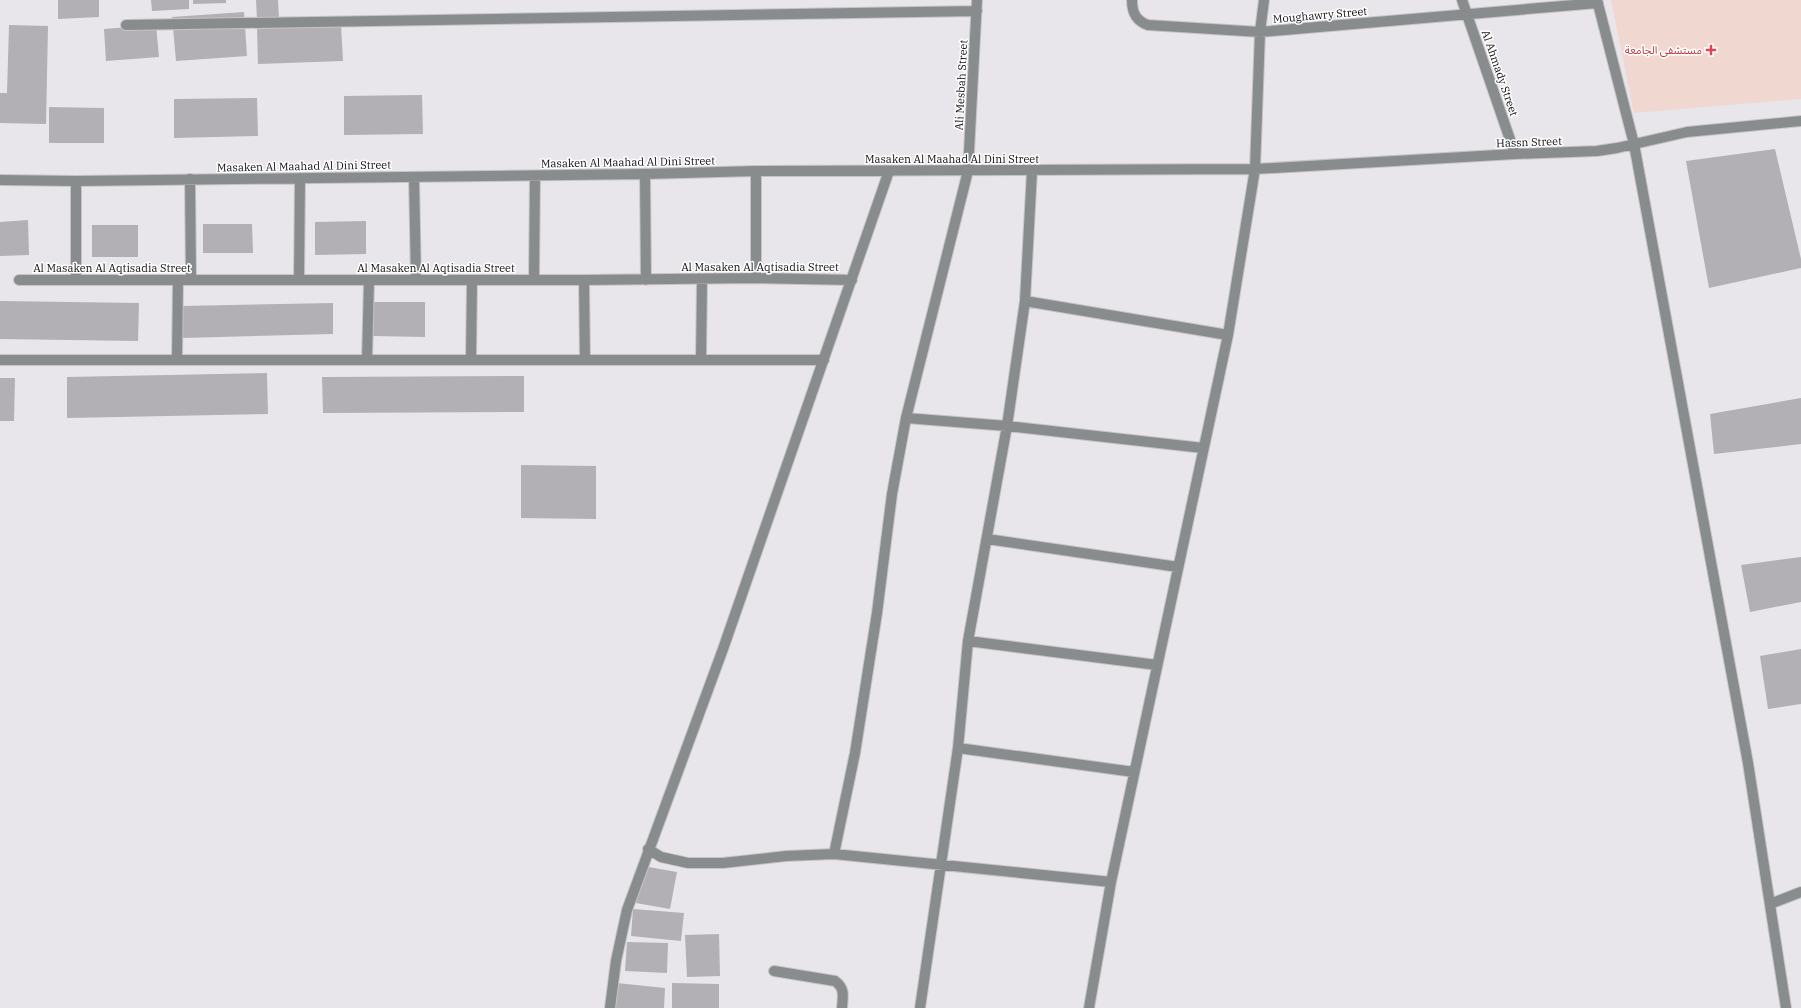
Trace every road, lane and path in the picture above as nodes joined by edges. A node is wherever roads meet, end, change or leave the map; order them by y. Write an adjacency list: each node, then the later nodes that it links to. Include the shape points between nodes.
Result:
1 (977, 0): 6 (street, Ali Mesbah Street)
2 (1132, 0): 9 (street, Moughawry Street, via 1135,15 1140,22 1148,25)
3 (1264, 0): 9 (street)
4 (1462, 0): 7 (street, Al Ahmady Street)
5 (1598, 2): 7 (street, Moughawry Street); 11 (street)
6 (977, 11): 8 (street); 15 (street, Ali Mesbah Street)
7 (1466, 15): 9 (street, Moughawry Street); 12 (street, Al Ahmady Street)
8 (126, 25)
9 (1260, 32): 13 (street)
10 (1801, 121): 11 (street, Hassn Street, via 1688,132)
11 (1634, 144): 12 (street, Hassn Street, via 1597,151); 62 (street, via 1748,763)
12 (1515, 154): 13 (street, Hassn Street)
13 (1256, 170): 16 (street, Masaken Al Maahad Al Dini Street); 40 (street)
14 (756, 171): 17 (street, Masaken Al Maahad Al Dini Street); 18 (street, Masaken Al Maahad Al Dini Street); 26 (street)
15 (968, 171): 16 (street, Masaken Al Maahad Al Dini Street); 17 (street, Masaken Al Maahad Al Dini Street); 48 (street, Ali Mesbah Street)
16 (1032, 171): 39 (street)
17 (889, 172): 38 (street)
18 (645, 174): 19 (street, Masaken Al Maahad Al Dini Street); 37 (street)
19 (535, 176): 20 (street, Masaken Al Maahad Al Dini Street); 35 (street)
20 (414, 177): 21 (street, Masaken Al Maahad Al Dini Street); 33 (street)
21 (300, 178): 22 (street, Masaken Al Maahad Al Dini Street); 31 (street)
22 (190, 179): 24 (street, Masaken Al Maahad Al Dini Street); 30 (street)
23 (0, 180): 24 (street, Masaken Al Maahad Al Dini Street)
24 (76, 181): 28 (street)
25 (702, 278): 26 (street, Al Masaken Al Aqtisadia Street); 37 (street, Al Masaken Al Aqtisadia Street); 46 (street)
26 (756, 278): 38 (street, Al Masaken Al Aqtisadia Street)
27 (19, 280): 28 (street, Al Masaken Al Aqtisadia Street)
28 (76, 280): 29 (street, Al Masaken Al Aqtisadia Street)
29 (178, 280): 30 (street, Al Masaken Al Aqtisadia Street); 42 (street)
30 (191, 280): 31 (street, Al Masaken Al Aqtisadia Street)
31 (299, 280): 32 (street, Al Masaken Al Aqtisadia Street)
32 (369, 280): 33 (street, Al Masaken Al Aqtisadia Street); 43 (street)
33 (416, 280): 34 (street, Al Masaken Al Aqtisadia Street)
34 (472, 280): 35 (street, Al Masaken Al Aqtisadia Street); 44 (street)
35 (534, 280): 36 (street, Al Masaken Al Aqtisadia Street)
36 (584, 280): 37 (street, Al Masaken Al Aqtisadia Street); 45 (street)
37 (646, 280)
38 (852, 280): 47 (street)
39 (1025, 301): 40 (street); 49 (street)
40 (1228, 335): 50 (street)
41 (0, 360): 42 (street)
42 (177, 360): 43 (street)
43 (367, 360): 44 (street)
44 (471, 360): 45 (street)
45 (585, 360): 46 (street)
46 (701, 360): 47 (street)
47 (824, 360): 57 (street, via 723,649)
48 (906, 418): 49 (street); 58 (street, Ali Mesbah Street, via 892,494 855,753)
49 (1007, 426): 50 (street); 51 (street)
50 (1203, 448): 52 (street)
51 (986, 540): 52 (street); 53 (street)
52 (1178, 567): 54 (street)
53 (968, 641): 54 (street); 55 (street)
54 (1158, 665): 56 (street)
55 (958, 748): 56 (street); 59 (street)
56 (1134, 772): 60 (street)
57 (648, 849): 58 (street, via 661,857 688,863 723,863); 64 (street, via 627,910 616,960)
58 (834, 854): 59 (street)
59 (942, 864): 60 (street); 66 (street)
60 (1111, 882): 67 (street)
61 (1801, 892): 62 (street)
62 (1770, 904): 68 (street)
63 (774, 971): 65 (street, via 835,981 841,985 843,991)
64 (610, 1008)
65 (842, 1008)
66 (920, 1008)
67 (1089, 1008)
68 (1786, 1008)

